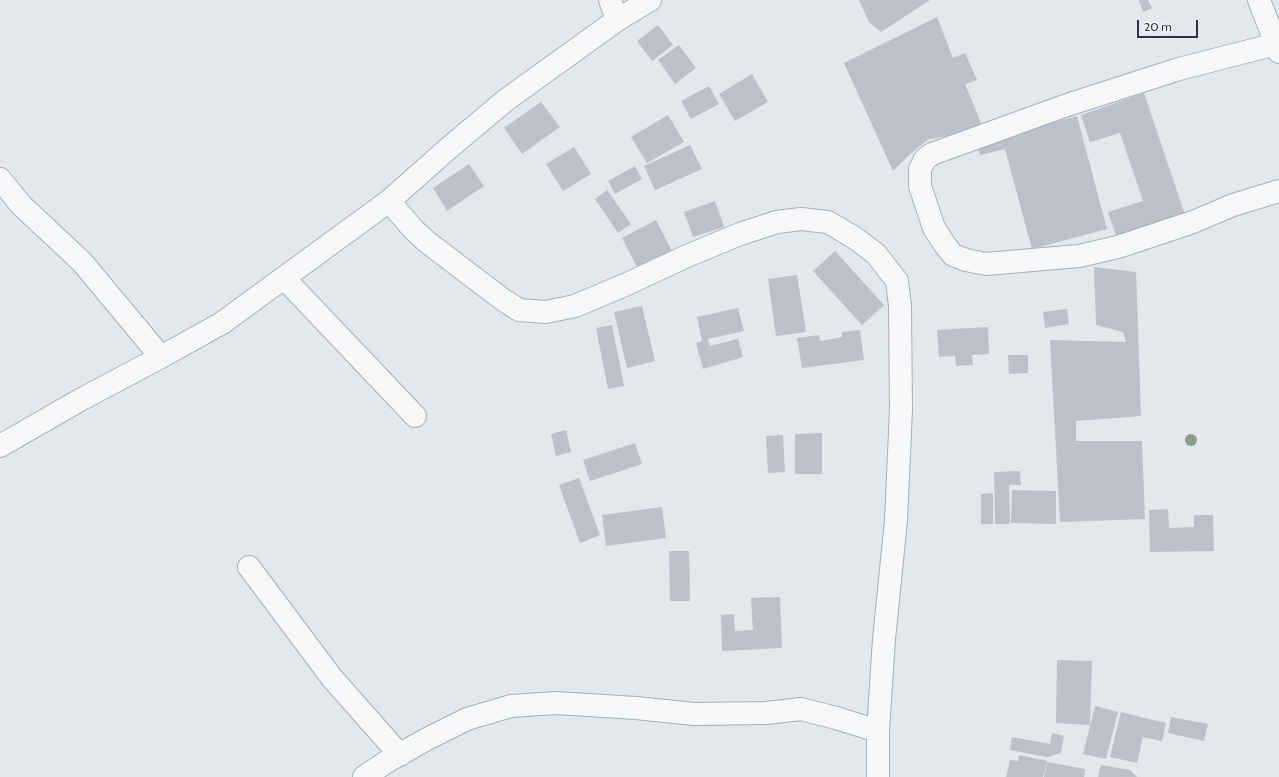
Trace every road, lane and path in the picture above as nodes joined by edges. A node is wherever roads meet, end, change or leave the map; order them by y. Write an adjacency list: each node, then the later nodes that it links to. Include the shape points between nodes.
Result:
1 (650, 0): 3 (street)
2 (1259, 0): 4 (street)
3 (613, 10): 7 (street)
4 (1278, 48): 6 (street, via 1172,71 1067,105 932,154 925,159 920,169 920,186 934,228 945,245 954,255 986,264 1079,256 1118,247)
5 (0, 179): 9 (street, via 21,205 82,262)
6 (1279, 191)
7 (389, 201): 8 (street); 13 (street, via 427,242 519,310 546,312 574,306 740,234 777,222 801,219 828,222 876,254 897,281 900,306 901,409 896,521)
8 (284, 278): 9 (street, via 222,323); 10 (street)
9 (161, 357): 11 (street)
10 (415, 416)
11 (0, 446)
12 (249, 567): 14 (street, via 332,678)
13 (878, 731): 14 (street, via 801,709 766,713 694,714 556,703 511,706 467,719); 16 (street)
14 (400, 755): 15 (street)
15 (364, 777)
16 (878, 777)

